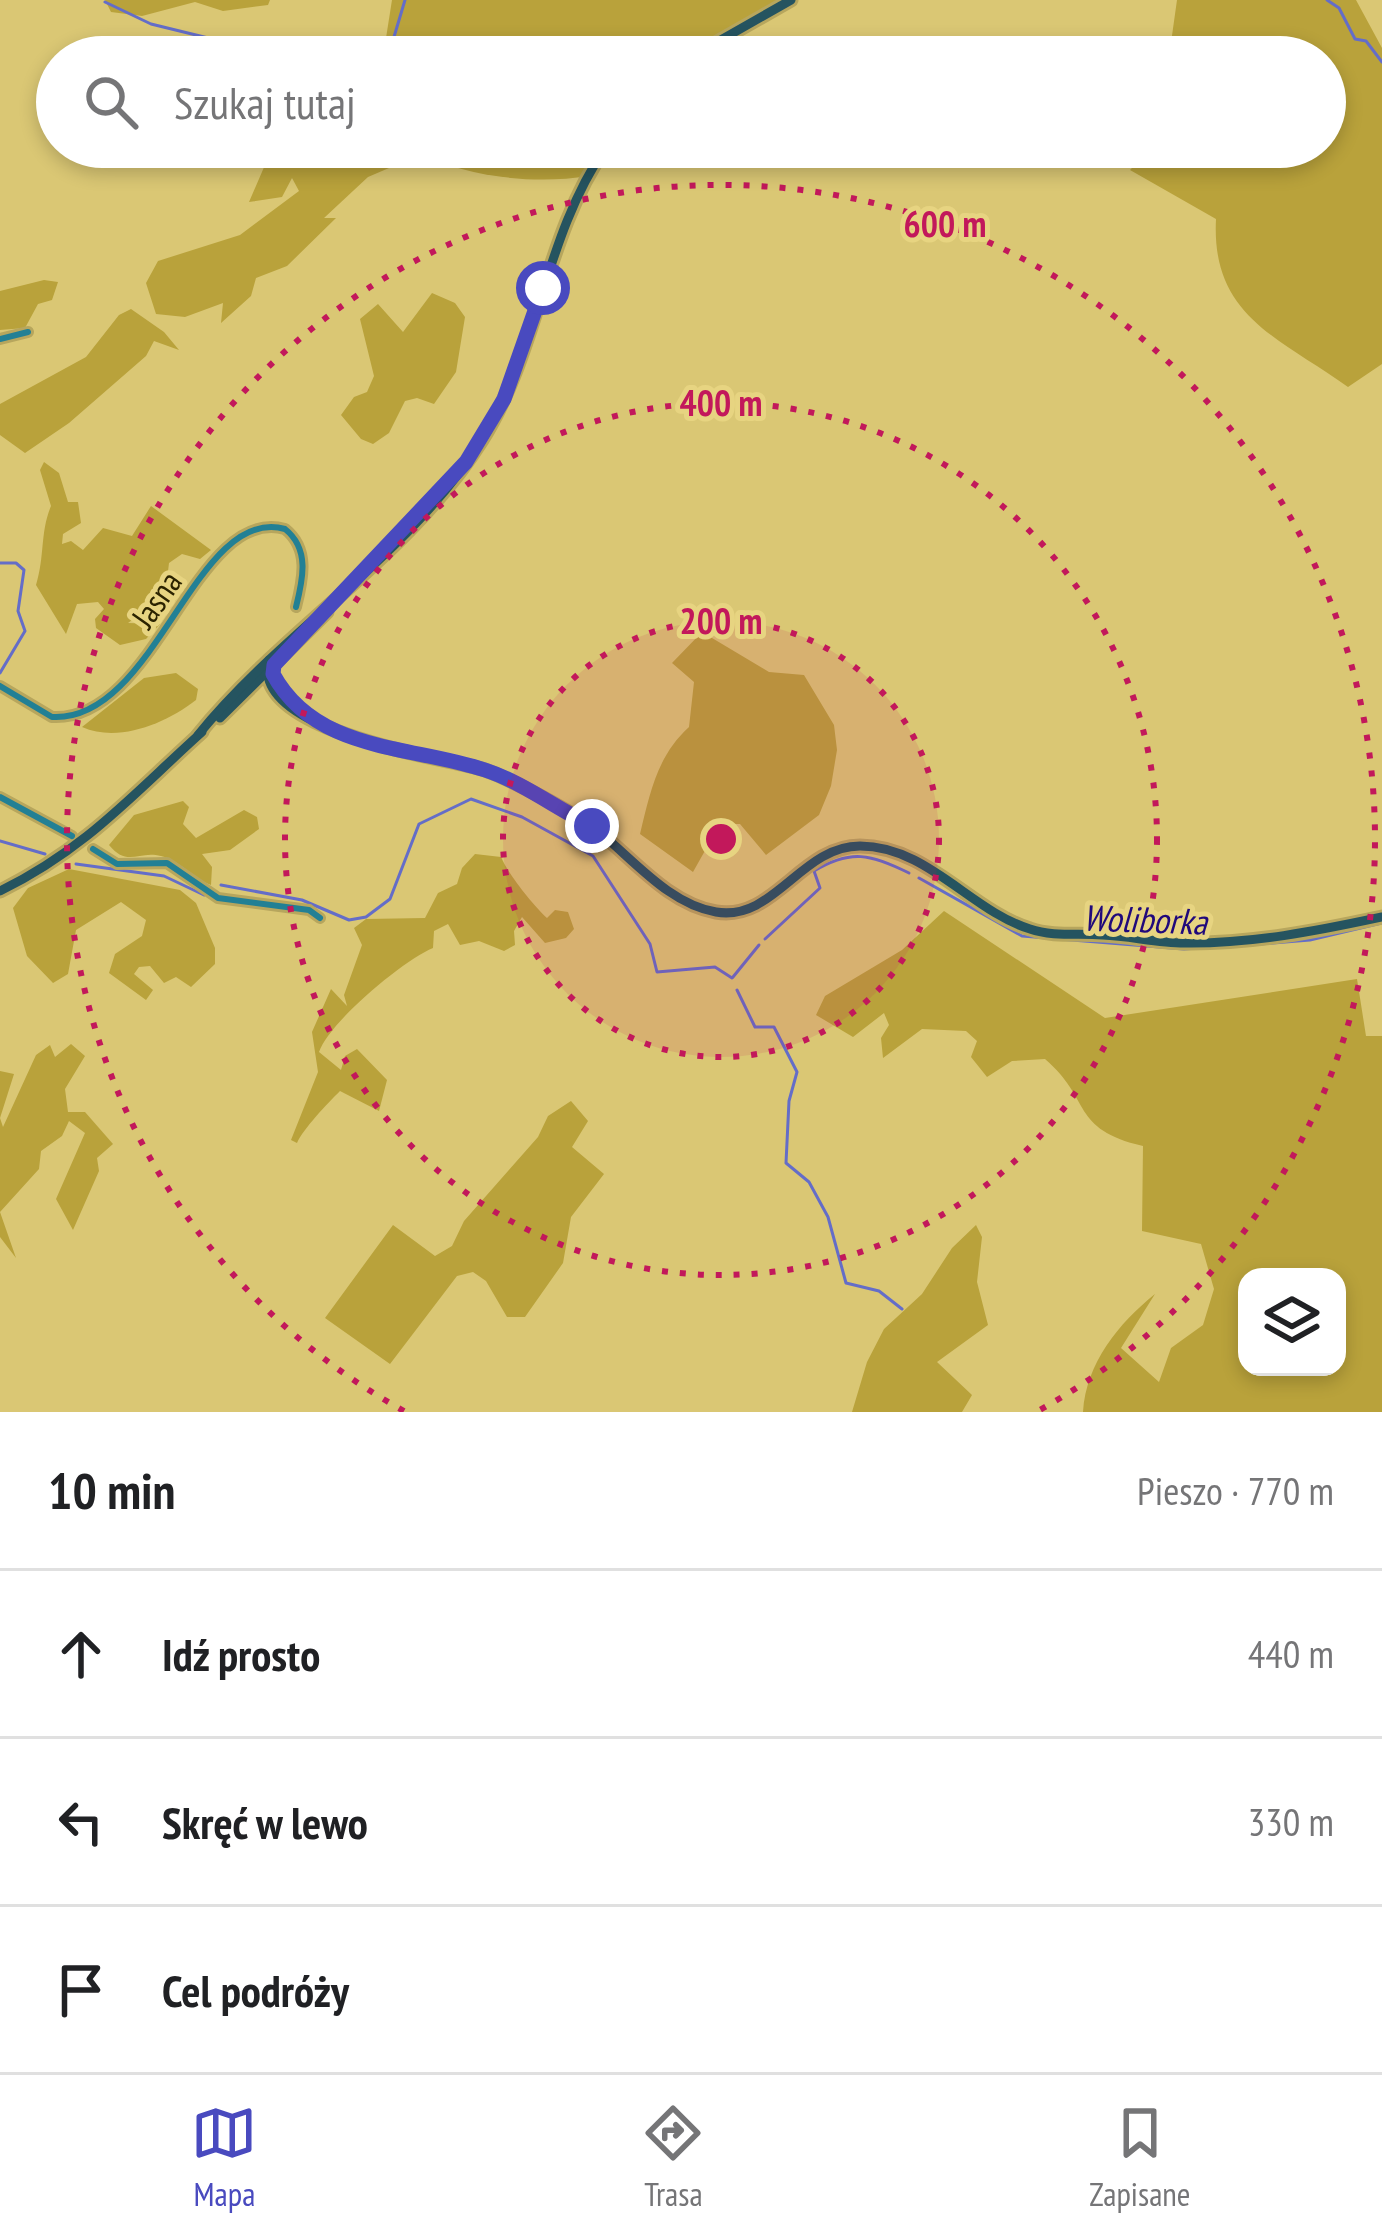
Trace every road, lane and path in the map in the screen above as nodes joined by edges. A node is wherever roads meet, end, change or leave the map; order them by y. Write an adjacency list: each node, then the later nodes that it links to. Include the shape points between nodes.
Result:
1 (791, 0): 2 (main road)
2 (728, 36)
3 (594, 168): 7 (main road, via 559,238 494,420 435,502)
4 (28, 332): 5 (street)
5 (0, 339)
6 (296, 607): 8 (street, Jasna, via 299,545 285,529 263,527 200,577 136,671 103,703 52,717)
7 (271, 670): 9 (main road); 10 (main road); 11 (main road); 12 (main road, via 252,677)
8 (0, 686)
9 (277, 693): 10 (main road); 11 (main road)
10 (246, 694): 12 (main road)
11 (298, 709): 17 (main road, via 346,735 495,774 592,826 678,898 717,913 753,907 815,858 861,846 920,865 1018,924 1052,933 1188,944)
12 (199, 735): 16 (main road, via 105,826)
13 (0, 797): 14 (street)
14 (72, 836)
15 (93, 849): 18 (street, via 118,864 166,863 218,898)
16 (0, 891)
17 (1382, 917)
18 (320, 918)

